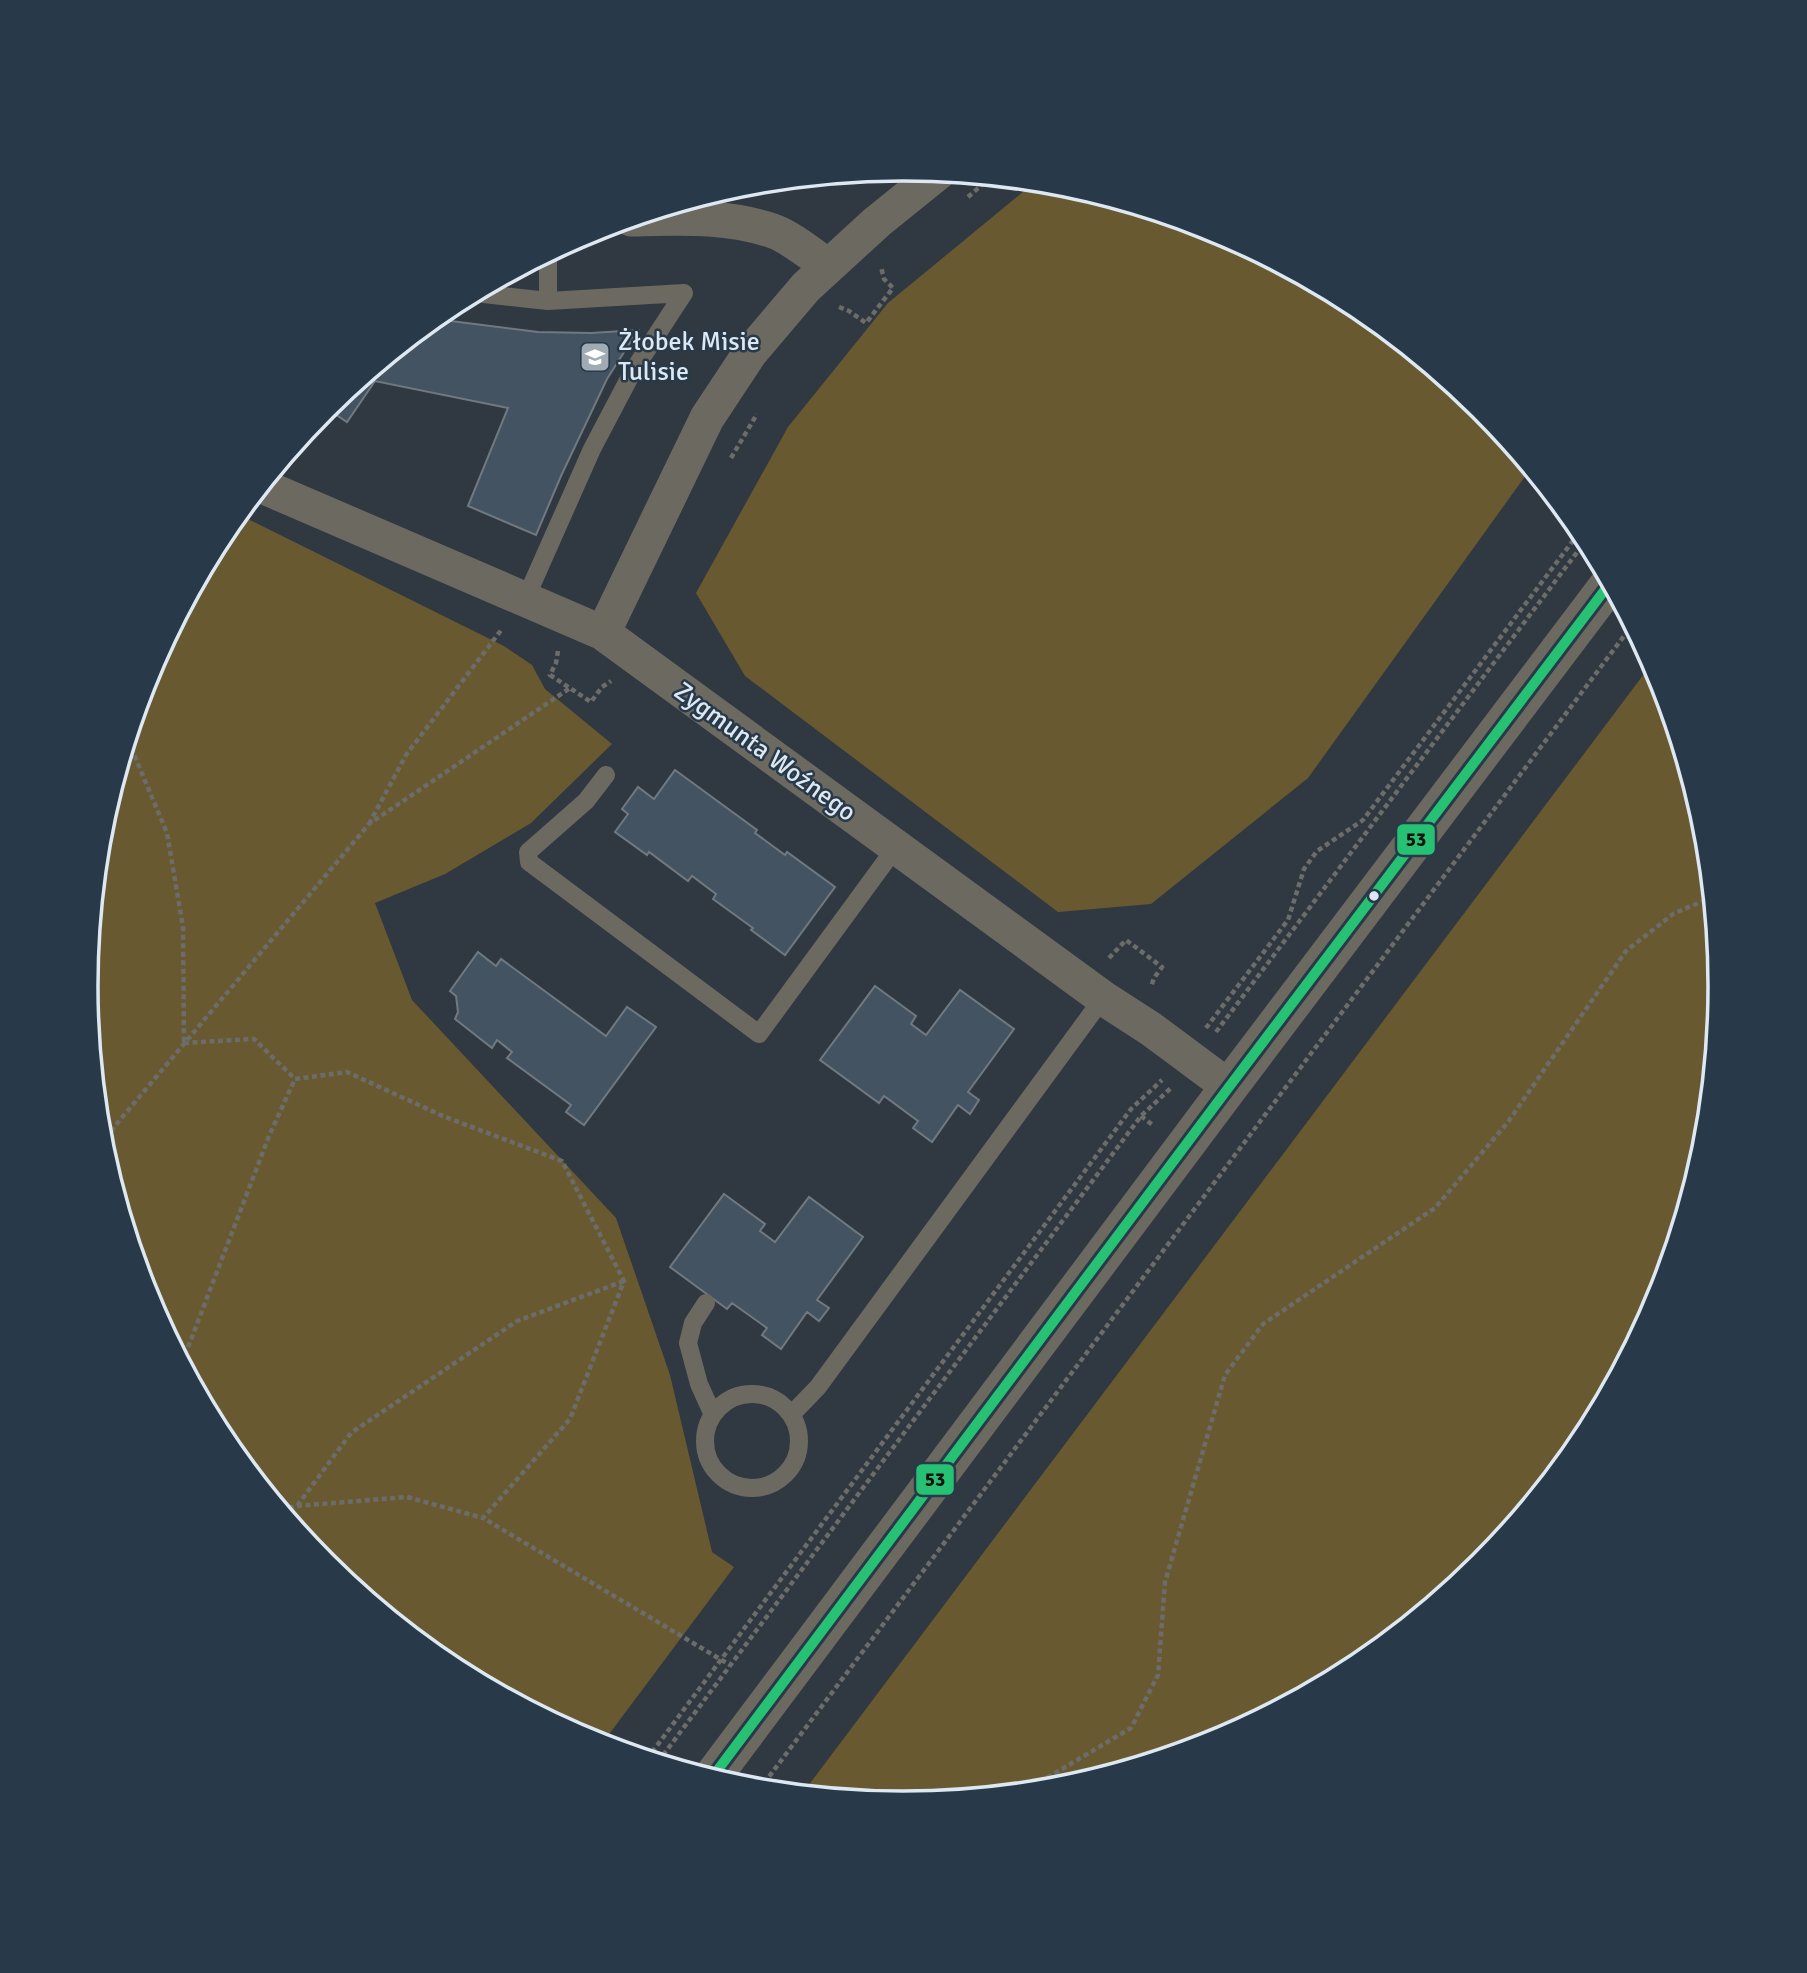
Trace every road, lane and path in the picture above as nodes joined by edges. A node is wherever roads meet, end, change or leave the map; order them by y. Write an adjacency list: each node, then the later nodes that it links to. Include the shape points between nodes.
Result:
1 (927, 182): 7 (street)
2 (981, 185): 3 (path)
3 (964, 200)
4 (664, 218): 7 (street, via 696,217 775,231)
5 (879, 259): 10 (path, via 884,279 893,288 866,323 839,306)
6 (548, 264): 9 (lane)
7 (828, 266): 20 (street, via 750,353 707,418)
8 (492, 295): 9 (lane)
9 (548, 301): 17 (lane, via 684,293 633,371 592,449)
10 (828, 307)
11 (761, 407): 12 (path)
12 (727, 466)
13 (270, 489): 17 (street, Zygmunta Woźnego)
14 (1574, 540): 31 (path, via 1363,820 1317,851 1304,869 1288,920)
15 (1579, 549): 31 (path, via 1214,1034)
16 (1604, 590): 33 (street)
17 (525, 600): 20 (street, Zygmunta Woźnego)
18 (503, 628): 24 (path, via 406,755)
19 (1627, 632): 50 (path)
20 (603, 633): 25 (street, Zygmunta Woźnego)
21 (570, 688): 24 (path)
22 (133, 752): 30 (path, via 167,834 183,927)
23 (606, 775): 25 (lane, via 586,801 528,852 529,862 759,1034)
24 (369, 824): 30 (path)
25 (896, 847): 29 (street, Zygmunta Woźnego)
26 (1704, 901): 51 (path, via 1672,914 1626,951 1508,1122 1435,1208 1263,1324 1224,1375 1166,1582 1158,1675 1131,1728)
27 (1108, 959): 28 (path, via 1126,940 1162,967)
28 (1150, 990)
29 (1103, 998): 31 (street, Zygmunta Woźnego); 41 (lane, via 818,1387)
30 (184, 1043): 32 (path, via 254,1039); 34 (path)
31 (1186, 1053): 33 (street, Zygmunta Woźnego); 45 (path, via 1131,1109); 46 (path, via 1176,1083 1141,1116)
32 (295, 1079): 37 (path, via 347,1072 445,1117 562,1161); 39 (path)
33 (1229, 1087): 49 (street)
34 (114, 1127): 35 (path); 36 (path)
35 (111, 1131)
36 (112, 1138)
37 (624, 1281): 42 (path, via 517,1321 351,1433); 44 (path, via 570,1419)
38 (706, 1303): 40 (lane, via 693,1323 688,1343)
39 (186, 1352)
40 (713, 1415): 41 (lane, via 743,1394 778,1402); 41 (lane, via 706,1432 706,1451 713,1468 743,1487 762,1487 792,1467 799,1450)
41 (791, 1415)
42 (297, 1506): 43 (path); 44 (path, via 407,1497)
43 (290, 1508)
44 (483, 1518): 45 (path)
45 (722, 1659): 46 (path); 47 (path)
46 (730, 1665): 48 (path)
47 (653, 1751)
48 (663, 1755)
49 (718, 1770)
50 (766, 1780)
51 (1045, 1780)

